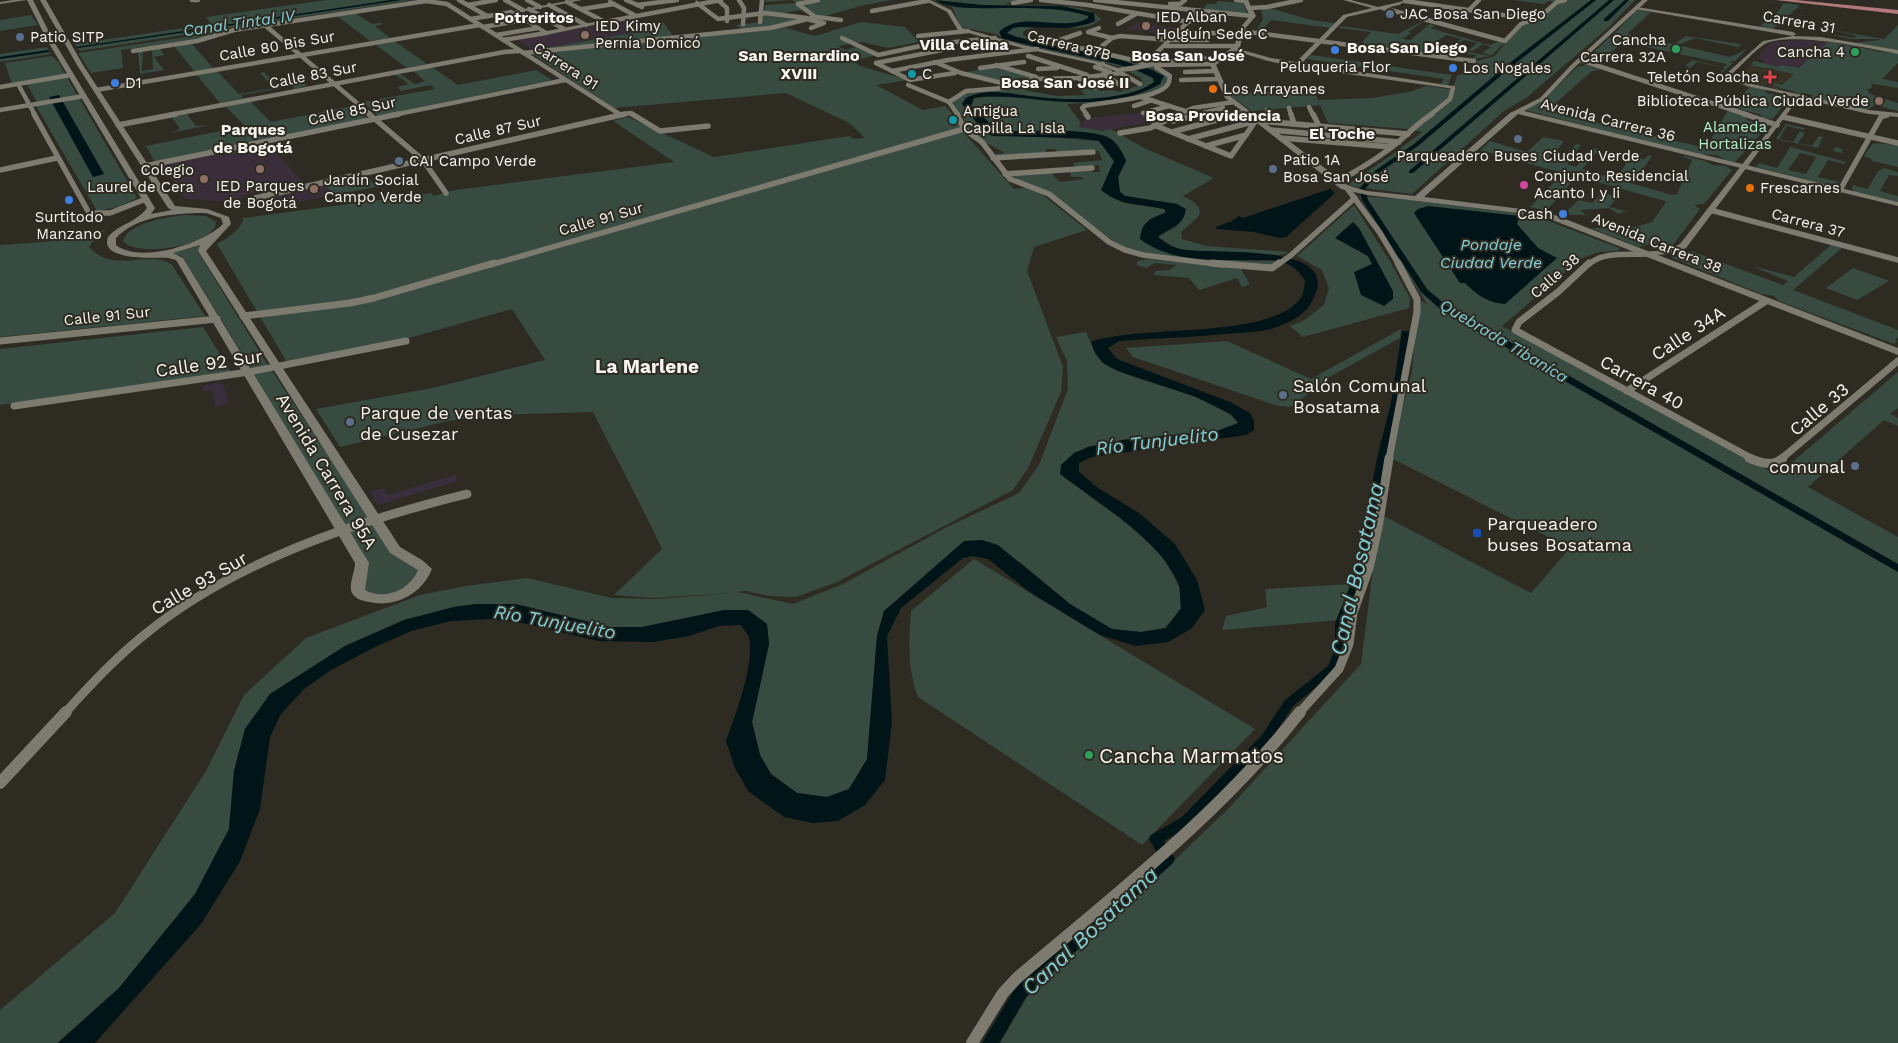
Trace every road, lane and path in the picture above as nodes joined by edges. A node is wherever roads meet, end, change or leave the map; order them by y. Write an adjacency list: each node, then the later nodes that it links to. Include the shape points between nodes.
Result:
1 (25, 0): 41 (street)
2 (30, 0): 136 (main road)
3 (43, 0): 131 (main road)
4 (193, 0): 5 (street)
5 (198, 0)
6 (459, 0): 46 (street)
7 (496, 0): 35 (street)
8 (505, 0): 63 (street)
9 (527, 0): 52 (street)
10 (580, 0): 39 (street)
11 (606, 0): 44 (street); 51 (street)
12 (636, 0): 37 (street)
13 (677, 0): 42 (street)
14 (688, 0): 45 (street)
15 (720, 0): 45 (street); 53 (street)
16 (739, 0): 85 (street)
17 (762, 0): 76 (street)
18 (818, 0): 88 (street, via 798,4)
19 (1031, 0): 43 (street)
20 (1041, 0): 49 (street)
21 (1093, 0): 49 (street); 56 (street)
22 (1146, 0): 40 (street)
23 (1185, 0): 40 (street, via 1178,4)
24 (1236, 0): 25 (street)
25 (1245, 0): 57 (main road)
26 (1301, 0): 57 (street)
27 (1346, 0): 58 (street)
28 (1354, 0): 58 (street)
29 (1406, 0): 58 (street); 67 (street)
30 (1479, 0): 67 (street)
31 (1565, 0): 91 (street)
32 (1645, 0): 59 (main road)
33 (1779, 0): 72 (main road)
34 (1822, 0): 60 (main road)
35 (482, 1): 46 (street); 50 (street)
36 (550, 1): 39 (street, via 557,4); 52 (street); 102 (street)
37 (627, 1): 47 (street)
38 (926, 1): 48 (street); 66 (street)
39 (567, 2): 51 (street)
40 (1165, 2): 56 (street)
41 (0, 3)
42 (659, 3): 47 (street); 54 (street)
43 (1013, 3)
44 (614, 4): 64 (street); 75 (street)
45 (699, 4): 65 (street); 70 (street)
46 (468, 5): 83 (street)
47 (637, 5): 54 (street)
48 (934, 5): 81 (street); 107 (street, via 949,11)
49 (1088, 5): 79 (street)
50 (491, 6)
51 (574, 6): 64 (street)
52 (540, 7): 62 (street)
53 (726, 7): 65 (street); 93 (street)
54 (644, 8): 70 (street)
55 (1125, 8): 71 (street)
56 (1164, 8): 68 (street); 71 (street)
57 (1250, 8): 87 (main road)
58 (1380, 8): 91 (street, via 1503,41 1521,24); 134 (street, via 1347,16)
59 (1637, 8): 130 (street, Carrera 31); 161 (main road)
60 (1898, 8)
61 (497, 9): 73 (street)
62 (529, 9): 63 (street); 111 (street)
63 (523, 10): 69 (street)
64 (581, 10): 74 (street)
65 (707, 10): 93 (street, via 713,17)
66 (870, 10)
67 (1469, 10): 91 (street)
68 (1199, 11): 86 (street); 87 (street)
69 (511, 12): 73 (street); 84 (street)
70 (650, 12): 78 (street)
71 (1158, 12): 80 (street); 89 (street)
72 (1898, 12)
73 (504, 13): 83 (street)
74 (589, 13): 75 (street); 90 (street)
75 (621, 13): 77 (street); 78 (street); 78 (street); 90 (street)
76 (761, 13): 85 (street); 88 (street); 95 (street)
77 (613, 14)
78 (634, 14)
79 (1136, 14): 89 (street); 106 (street, via 1116,23)
80 (1176, 14)
81 (881, 15)
82 (1185, 15): 86 (street)
83 (487, 16): 97 (street)
84 (517, 16): 92 (street); 97 (street, Calle 80 Bis Sur)
85 (744, 16): 93 (street); 101 (street)
86 (1194, 16): 103 (street)
87 (1253, 16): 133 (main road)
88 (812, 18): 94 (street); 98 (street, Calle 83 Sur); 109 (street, via 824,23)
89 (1155, 18): 96 (street); 103 (street)
90 (605, 19): 102 (street)
91 (1532, 19)
92 (525, 20): 97 (street); 100 (street)
93 (728, 20)
94 (841, 20)
95 (760, 22)
96 (1149, 22)
97 (477, 23): 104 (street, Carrera 91, via 447,4 420,2); 105 (street, Calle 80 Bis Sur); 105 (street, Calle 80 Bis Sur); 113 (street, Carrera 91)
98 (797, 23): 109 (street); 147 (street, Calle 83 Sur)
99 (1158, 23): 103 (street)
100 (532, 24): 108 (street); 113 (street)
101 (742, 24)
102 (586, 25): 111 (street)
103 (1186, 25): 117 (street); 133 (street)
104 (266, 26): 145 (street); 152 (street)
105 (463, 26): 152 (street, Calle 80 Bis Sur)
106 (1127, 26)
107 (957, 27): 114 (street, Carrera 87B); 116 (street)
108 (538, 28): 118 (street); 121 (street)
109 (811, 28): 115 (street)
110 (1099, 28): 122 (street, via 1088,32)
111 (564, 29): 118 (street)
112 (1112, 30): 122 (street)
113 (489, 31): 121 (street, Carrera 91)
114 (968, 31): 120 (street, Carrera 87B); 123 (street)
115 (821, 32)
116 (912, 32): 123 (street)
117 (1180, 32): 129 (street); 133 (street)
118 (546, 33): 128 (street)
119 (1080, 33): 148 (street, via 1054,42)
120 (983, 34): 126 (street, Carrera 87B); 132 (street)
121 (496, 35): 128 (street, Carrera 91)
122 (1100, 35): 127 (street)
123 (918, 36): 132 (street)
124 (1120, 36): 127 (street); 129 (street)
125 (842, 38): 153 (street)
126 (995, 38): 135 (street, Carrera 87B); 138 (street)
127 (1112, 38): 148 (street)
128 (504, 40): 137 (street, Carrera 91)
129 (1173, 40): 133 (street); 140 (street)
130 (1828, 40): 150 (street, Carrera 31); 202 (street, via 1793,38 1763,43 1729,74 1750,85)
131 (65, 41): 136 (main road); 201 (main road)
132 (924, 41): 138 (street)
133 (1238, 41): 134 (street); 140 (street); 149 (street); 157 (main road); 170 (street, via 1265,59)
134 (1321, 41): 162 (street); 170 (street)
135 (1007, 42): 139 (street, Carrera 87B); 141 (street)
136 (52, 43): 184 (main road)
137 (510, 44): 146 (street); 147 (street, Carrera 91)
138 (930, 45): 144 (street); 153 (street)
139 (1022, 46): 143 (street, Carrera 87B); 154 (street)
140 (1166, 46): 149 (street)
141 (954, 48)
142 (945, 49): 144 (street)
143 (1037, 49): 159 (street); 173 (street, Carrera 87B)
144 (936, 50): 151 (street); 154 (street)
145 (133, 51)
146 (504, 52): 147 (street, Calle 83 Sur); 192 (street, Calle 83 Sur)
147 (522, 52): 190 (street, Carrera 91)
148 (1095, 52): 165 (street, via 1141,63)
149 (1160, 52): 165 (street)
150 (1898, 52)
151 (917, 54): 155 (street); 163 (street)
152 (300, 55): 192 (street); 201 (street, Calle 80 Bis Sur)
153 (878, 55): 158 (street)
154 (942, 55): 159 (street)
155 (903, 56): 158 (street); 167 (street)
156 (1028, 56): 164 (street)
157 (1224, 57): 165 (street); 174 (main road)
158 (888, 60): 175 (street); 179 (street, via 876,62)
159 (948, 60): 163 (street)
160 (1057, 60): 164 (street)
161 (1580, 60): 171 (street); 172 (main road)
162 (1474, 61)
163 (936, 62): 167 (street); 182 (street)
164 (1045, 62): 168 (street); 169 (street)
165 (1151, 62): 173 (street, Carrera 87B, via 1132,70)
166 (1068, 63): 169 (street)
167 (923, 65): 175 (street); 181 (street)
168 (996, 65): 176 (street); 188 (street)
169 (1054, 65): 177 (street)
170 (1297, 65): 200 (street)
171 (1592, 65): 172 (street); 231 (street)
172 (1574, 66): 217 (main road, via 1542,98)
173 (1102, 67): 183 (street); 186 (street)
174 (1214, 67): 180 (street); 189 (main road); 204 (street, via 1156,66 1170,76 1170,84)
175 (907, 68): 179 (street); 187 (street)
176 (980, 68)
177 (1062, 68): 178 (street); 186 (street)
178 (1038, 69)
179 (892, 71): 187 (street, via 910,80)
180 (1185, 72)
181 (941, 73): 182 (street); 187 (street)
182 (961, 73): 196 (street)
183 (1112, 73): 185 (street); 194 (street, via 1121,72)
184 (71, 74): 193 (street); 203 (main road)
185 (1103, 74): 186 (street); 199 (street)
186 (1078, 75): 188 (street); 198 (street)
187 (926, 77)
188 (1041, 79): 196 (street)
189 (1218, 79): 191 (street); 207 (main road, Avenida Carrera 38, via 1224,93)
190 (565, 80): 223 (street, Carrera 91); 227 (street, Calle 85 Sur)
191 (1181, 80)
192 (335, 83): 227 (street); 232 (street, Calle 83 Sur)
193 (18, 84): 197 (street); 208 (street)
194 (1140, 84)
195 (908, 85): 206 (street)
196 (1012, 86): 206 (street, via 966,91)
197 (0, 87)
198 (1095, 88)
199 (1125, 88)
200 (1454, 88): 241 (street, via 1451,97)
201 (96, 90): 214 (main road)
202 (1793, 95): 222 (street); 226 (street, via 1797,97)
203 (84, 96): 208 (street); 219 (main road)
204 (1141, 97): 205 (street); 225 (street, via 1089,104 1082,108)
205 (1152, 100): 209 (street); 210 (street)
206 (948, 102): 238 (street)
207 (1235, 103): 216 (street); 218 (main road, Avenida Carrera 38); 221 (street)
208 (30, 105): 213 (street); 252 (street)
209 (1134, 106)
210 (1169, 106): 216 (street); 220 (street)
211 (1289, 108): 230 (street)
212 (1309, 108): 236 (street)
213 (0, 110)
214 (108, 110): 219 (main road); 232 (main road)
215 (1267, 110): 235 (street)
216 (1185, 111): 234 (street)
217 (1516, 111): 256 (main road, Avenida Carrera 36); 266 (main road)
218 (1247, 112): 228 (main road, Avenida Carrera 38); 229 (street)
219 (94, 113): 265 (main road)
220 (1143, 113)
221 (1195, 115): 229 (street); 234 (street)
222 (1887, 115): 224 (street); 243 (street, via 1881,117)
223 (621, 116): 233 (street, Calle 87 Sur, via 630,113 660,131); 254 (street, Calle 87 Sur)
224 (1898, 116)
225 (1088, 117)
226 (1783, 117): 231 (street); 243 (street)
227 (376, 118): 254 (street); 255 (street, Calle 85 Sur)
228 (1258, 120): 235 (main road, Avenida Carrera 38); 237 (street); 242 (street)
229 (1211, 122): 237 (street); 239 (street)
230 (1294, 124): 235 (street); 236 (street)
231 (1777, 124): 256 (street)
232 (118, 125): 255 (main road)
233 (708, 126)
234 (1154, 126): 239 (street); 240 (street)
235 (1272, 126): 244 (main road, Avenida Carrera 38); 245 (street)
236 (1319, 126): 241 (street); 245 (street)
237 (1228, 128): 242 (street); 246 (street)
238 (964, 129): 253 (street, via 979,139); 276 (street, Calle 91 Sur, via 374,298)
239 (1171, 132): 246 (street)
240 (1120, 133)
241 (1408, 134): 247 (street)
242 (1246, 135): 249 (street); 249 (street, via 1231,156)
243 (1871, 137): 248 (street); 261 (street)
244 (1281, 138): 245 (street); 260 (main road, Avenida Carrera 38)
245 (1319, 138): 247 (street); 250 (street)
246 (1188, 139): 249 (street)
247 (1399, 142): 250 (street)
248 (1898, 143)
249 (1206, 146)
250 (1392, 147): 260 (street)
251 (1093, 152): 253 (street)
252 (57, 158): 258 (street); 265 (street, via 90,214 129,208)
253 (993, 158): 259 (street)
254 (423, 160): 262 (street); 264 (street, Calle 87 Sur)
255 (145, 166): 269 (main road, via 172,208)
256 (1744, 167): 261 (main road, Avenida Carrera 36); 268 (street)
257 (1092, 168): 259 (street)
258 (0, 170)
259 (1006, 174): 263 (street, via 1014,182 1049,194 1124,250 1241,267 1272,268 1281,264)
260 (1338, 182): 263 (main road, Avenida Carrera 38)
261 (1840, 190): 267 (main road, Avenida Carrera 36)
262 (446, 192)
263 (1360, 194): 266 (main road, Avenida Carrera 38); 292 (street, via 1411,286 1417,299 1417,312 1378,528 1369,568 1353,613 1349,644 1339,669 1220,802 1003,993)
264 (255, 198)
265 (146, 199): 270 (main road, via 151,208)
266 (1417, 199): 273 (main road, Avenida Carrera 38, via 1544,214)
267 (1898, 204)
268 (1710, 210): 273 (street, via 1683,246 1668,252); 274 (street, Carrera 37)
269 (197, 211): 270 (main road, via 165,214); 271 (main road, via 214,212 225,217 227,224)
270 (134, 223): 272 (main road, via 119,231 110,243 122,252)
271 (220, 232): 272 (main road, via 186,248); 276 (main road, Avenida Carrera 95A, via 202,251)
272 (140, 254): 277 (main road, Avenida Carrera 95A, via 179,258)
273 (1646, 254): 275 (main road, Avenida Carrera 38); 278 (street, Calle 38, via 1610,255 1592,260)
274 (1898, 260)
275 (1766, 301): 281 (main road, Avenida Carrera 38); 285 (street, Calle 34A)
276 (243, 316): 283 (main road, Avenida Carrera 95A)
277 (217, 319): 279 (street, Calle 91 Sur); 284 (main road, Avenida Carrera 95A)
278 (1515, 327): 285 (street, Carrera 40, via 1515,330)
279 (0, 341)
280 (406, 341): 283 (street, Calle 92 Sur)
281 (1898, 352)
282 (1897, 363): 287 (street, Calle 33, via 1777,463)
283 (276, 368): 284 (street, Calle 92 Sur); 289 (main road, Avenida Carrera 95A)
284 (249, 372): 286 (street, Calle 92 Sur); 290 (main road, Avenida Carrera 95A)
285 (1627, 391): 287 (street, Carrera 40)
286 (14, 406)
287 (1758, 463)
288 (467, 494): 289 (street, Calle 93 Sur)
289 (375, 520): 290 (street, Calle 93 Sur); 290 (main road, Avenida Carrera 95A, via 398,554 425,569 423,579 414,588 398,595 372,599 358,592 362,563)
290 (343, 531): 291 (street, Calle 93 Sur, via 251,570 158,624 109,666)
291 (0, 783)
292 (972, 1043)

